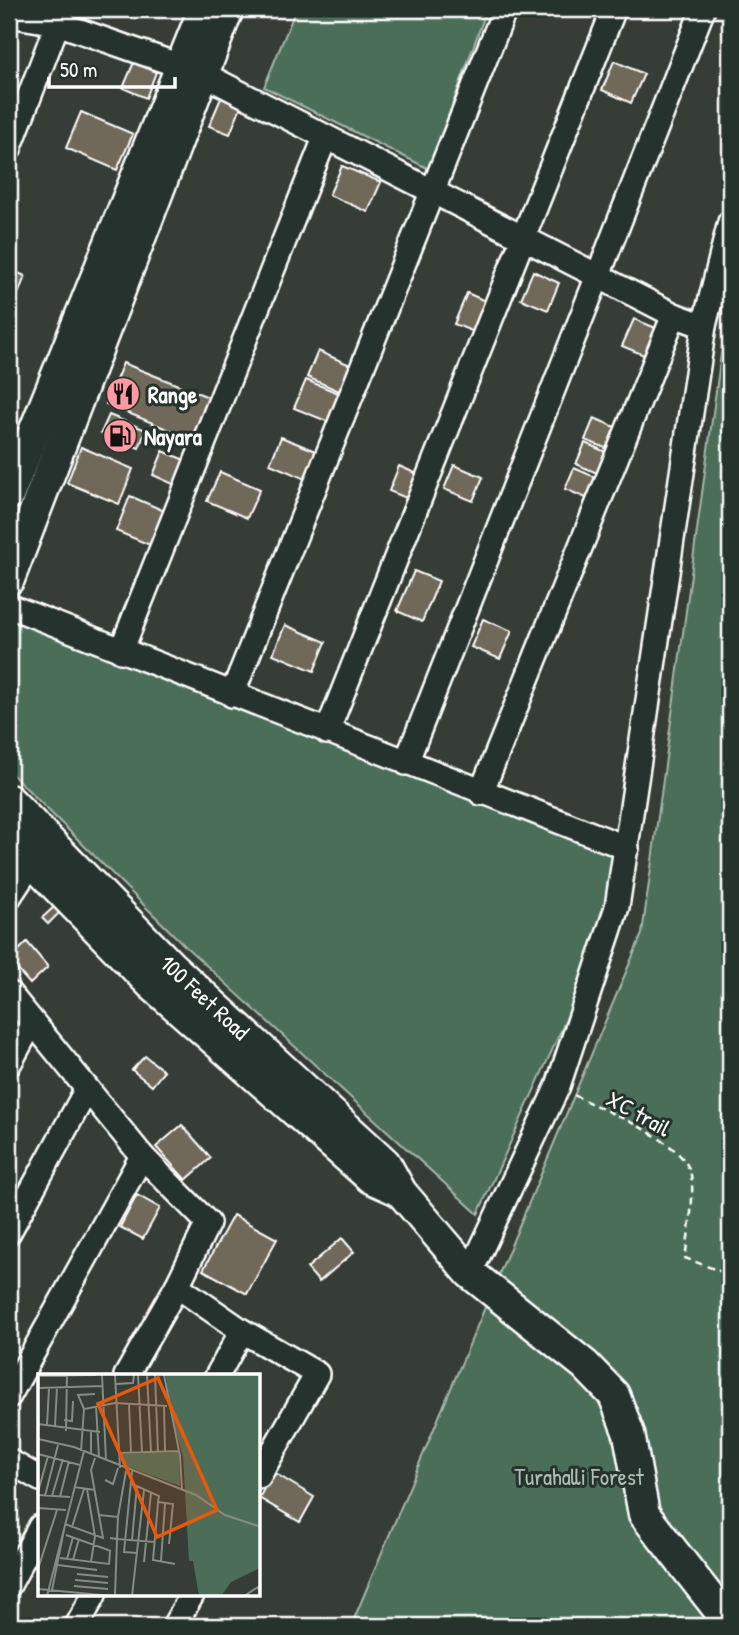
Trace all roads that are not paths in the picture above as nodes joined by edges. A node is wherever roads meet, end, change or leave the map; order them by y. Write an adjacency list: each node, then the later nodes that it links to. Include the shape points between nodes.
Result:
1 (204, 9): 8 (main road)
2 (228, 9): 8 (main road)
3 (505, 9): 11 (street)
4 (614, 9): 13 (street)
5 (703, 9): 14 (street)
6 (9, 15): 7 (street)
7 (60, 16): 8 (street); 10 (street)
8 (192, 70): 9 (street); 17 (main road)
9 (325, 138): 11 (street); 21 (street)
10 (9, 149)
11 (434, 193): 13 (street); 22 (street)
12 (730, 222): 16 (street)
13 (524, 238): 14 (street); 23 (street)
14 (598, 275): 15 (street); 24 (street)
15 (674, 315): 16 (street); 25 (street)
16 (704, 326): 28 (street)
17 (65, 393): 18 (main road); 19 (main road)
18 (9, 494)
19 (9, 579)
20 (9, 606): 21 (street)
21 (121, 651): 22 (street)
22 (232, 695): 23 (street)
23 (327, 732): 24 (street)
24 (406, 763): 25 (street)
25 (481, 793): 28 (street)
26 (9, 800): 29 (main road, 100 Feet Road)
27 (9, 838): 29 (main road, 100 Feet Road)
28 (626, 848): 37 (street, via 617,907 558,1086)
29 (39, 851): 30 (street); 37 (main road, 100 Feet Road, via 151,984 371,1178 401,1192)
30 (9, 897)
31 (9, 993): 32 (street)
32 (32, 1022): 33 (street); 34 (street)
33 (9, 1064)
34 (87, 1088): 35 (street); 36 (street)
35 (142, 1156): 38 (street, via 208,1223); 42 (street)
36 (9, 1232)
37 (470, 1273): 50 (main road, 100 Feet Road, via 585,1365 614,1395 629,1434 643,1514)
38 (177, 1286): 39 (street); 40 (street)
39 (242, 1331): 41 (street); 44 (street, via 317,1374)
40 (127, 1374)
41 (218, 1374)
42 (9, 1396)
43 (9, 1461): 45 (street)
44 (261, 1472)
45 (38, 1478)
46 (38, 1531): 47 (street)
47 (9, 1585)
48 (93, 1596): 51 (street)
49 (191, 1596): 52 (street)
50 (730, 1624)
51 (77, 1626)
52 (174, 1626)

